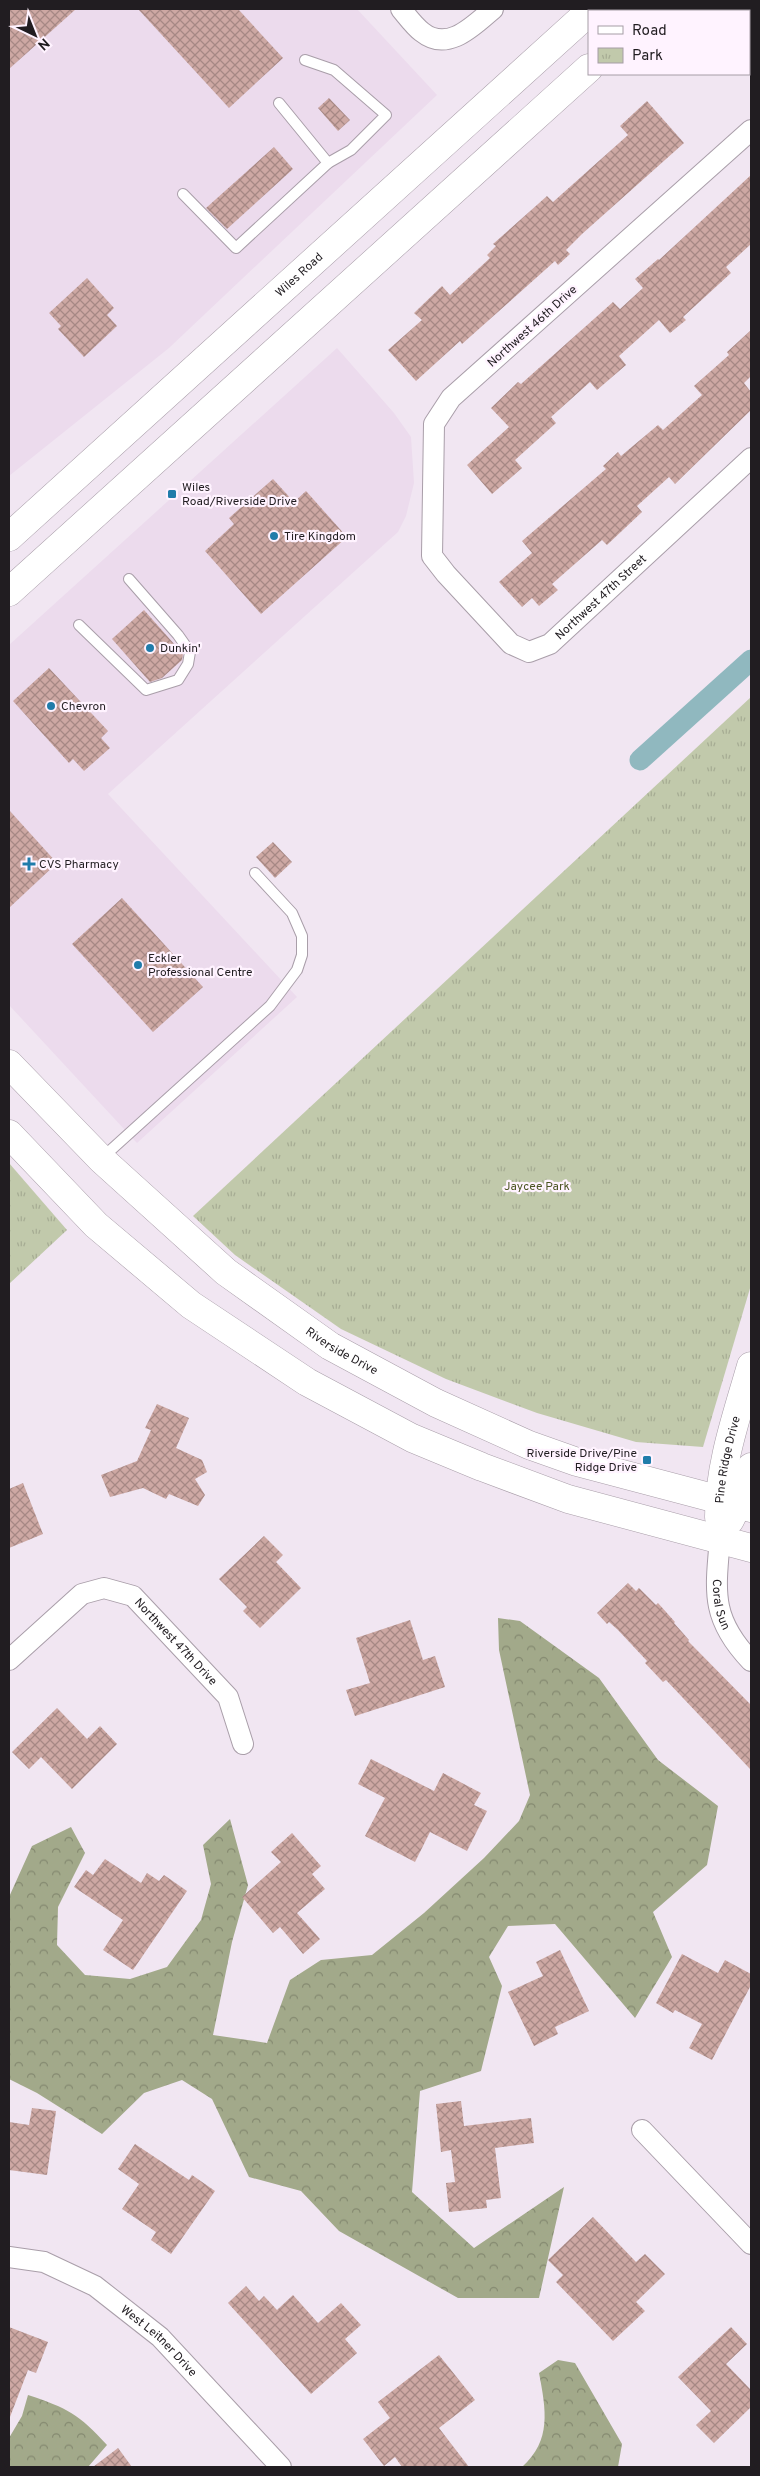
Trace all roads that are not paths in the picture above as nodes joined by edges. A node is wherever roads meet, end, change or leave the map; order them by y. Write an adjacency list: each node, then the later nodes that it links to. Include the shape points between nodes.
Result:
1 (401, 9): 2 (street, via 422,33 442,40 463,35)
2 (493, 9)
3 (588, 13): 11 (street, Wiles Road)
4 (305, 60): 8 (lane, via 334,70 386,115 351,150)
5 (588, 69): 14 (street)
6 (279, 104): 8 (lane)
7 (751, 130): 12 (street, Northwest 46th Drive, via 451,398 434,424 432,556)
8 (328, 163): 9 (lane, via 236,248)
9 (183, 194)
10 (751, 458): 12 (street, Northwest 47th Street, via 550,644 529,652 511,644)
11 (9, 537)
12 (446, 574)
13 (129, 579): 15 (lane, via 190,652 188,664 178,680 146,690)
14 (9, 592)
15 (79, 625)
16 (255, 873): 19 (lane, via 292,913 302,936 302,955 297,970 270,1006)
17 (9, 1064): 19 (street, Riverside Drive)
18 (9, 1134): 23 (street, via 96,1225 191,1305 307,1382 412,1438 482,1467 568,1499)
19 (101, 1159): 22 (street, Riverside Drive, via 226,1272 330,1346 436,1403 529,1445 578,1462)
20 (751, 1366): 22 (street, Pine Ridge Drive, via 725,1457)
21 (751, 1467): 22 (street, Pine Ridge Drive)
22 (736, 1504): 23 (street, Pine Ridge Drive)
23 (720, 1539): 24 (street); 26 (street, Coral Sun, via 715,1586 720,1616 733,1642)
24 (751, 1548)
25 (9, 1660): 27 (street, Northwest 47th Drive, via 82,1594 104,1588 133,1596 228,1697)
26 (751, 1661)
27 (242, 1744)
28 (642, 2130): 29 (street)
29 (751, 2244)
30 (9, 2257): 31 (street, West Leitner Drive, via 44,2262 95,2286 160,2337)
31 (281, 2467)

